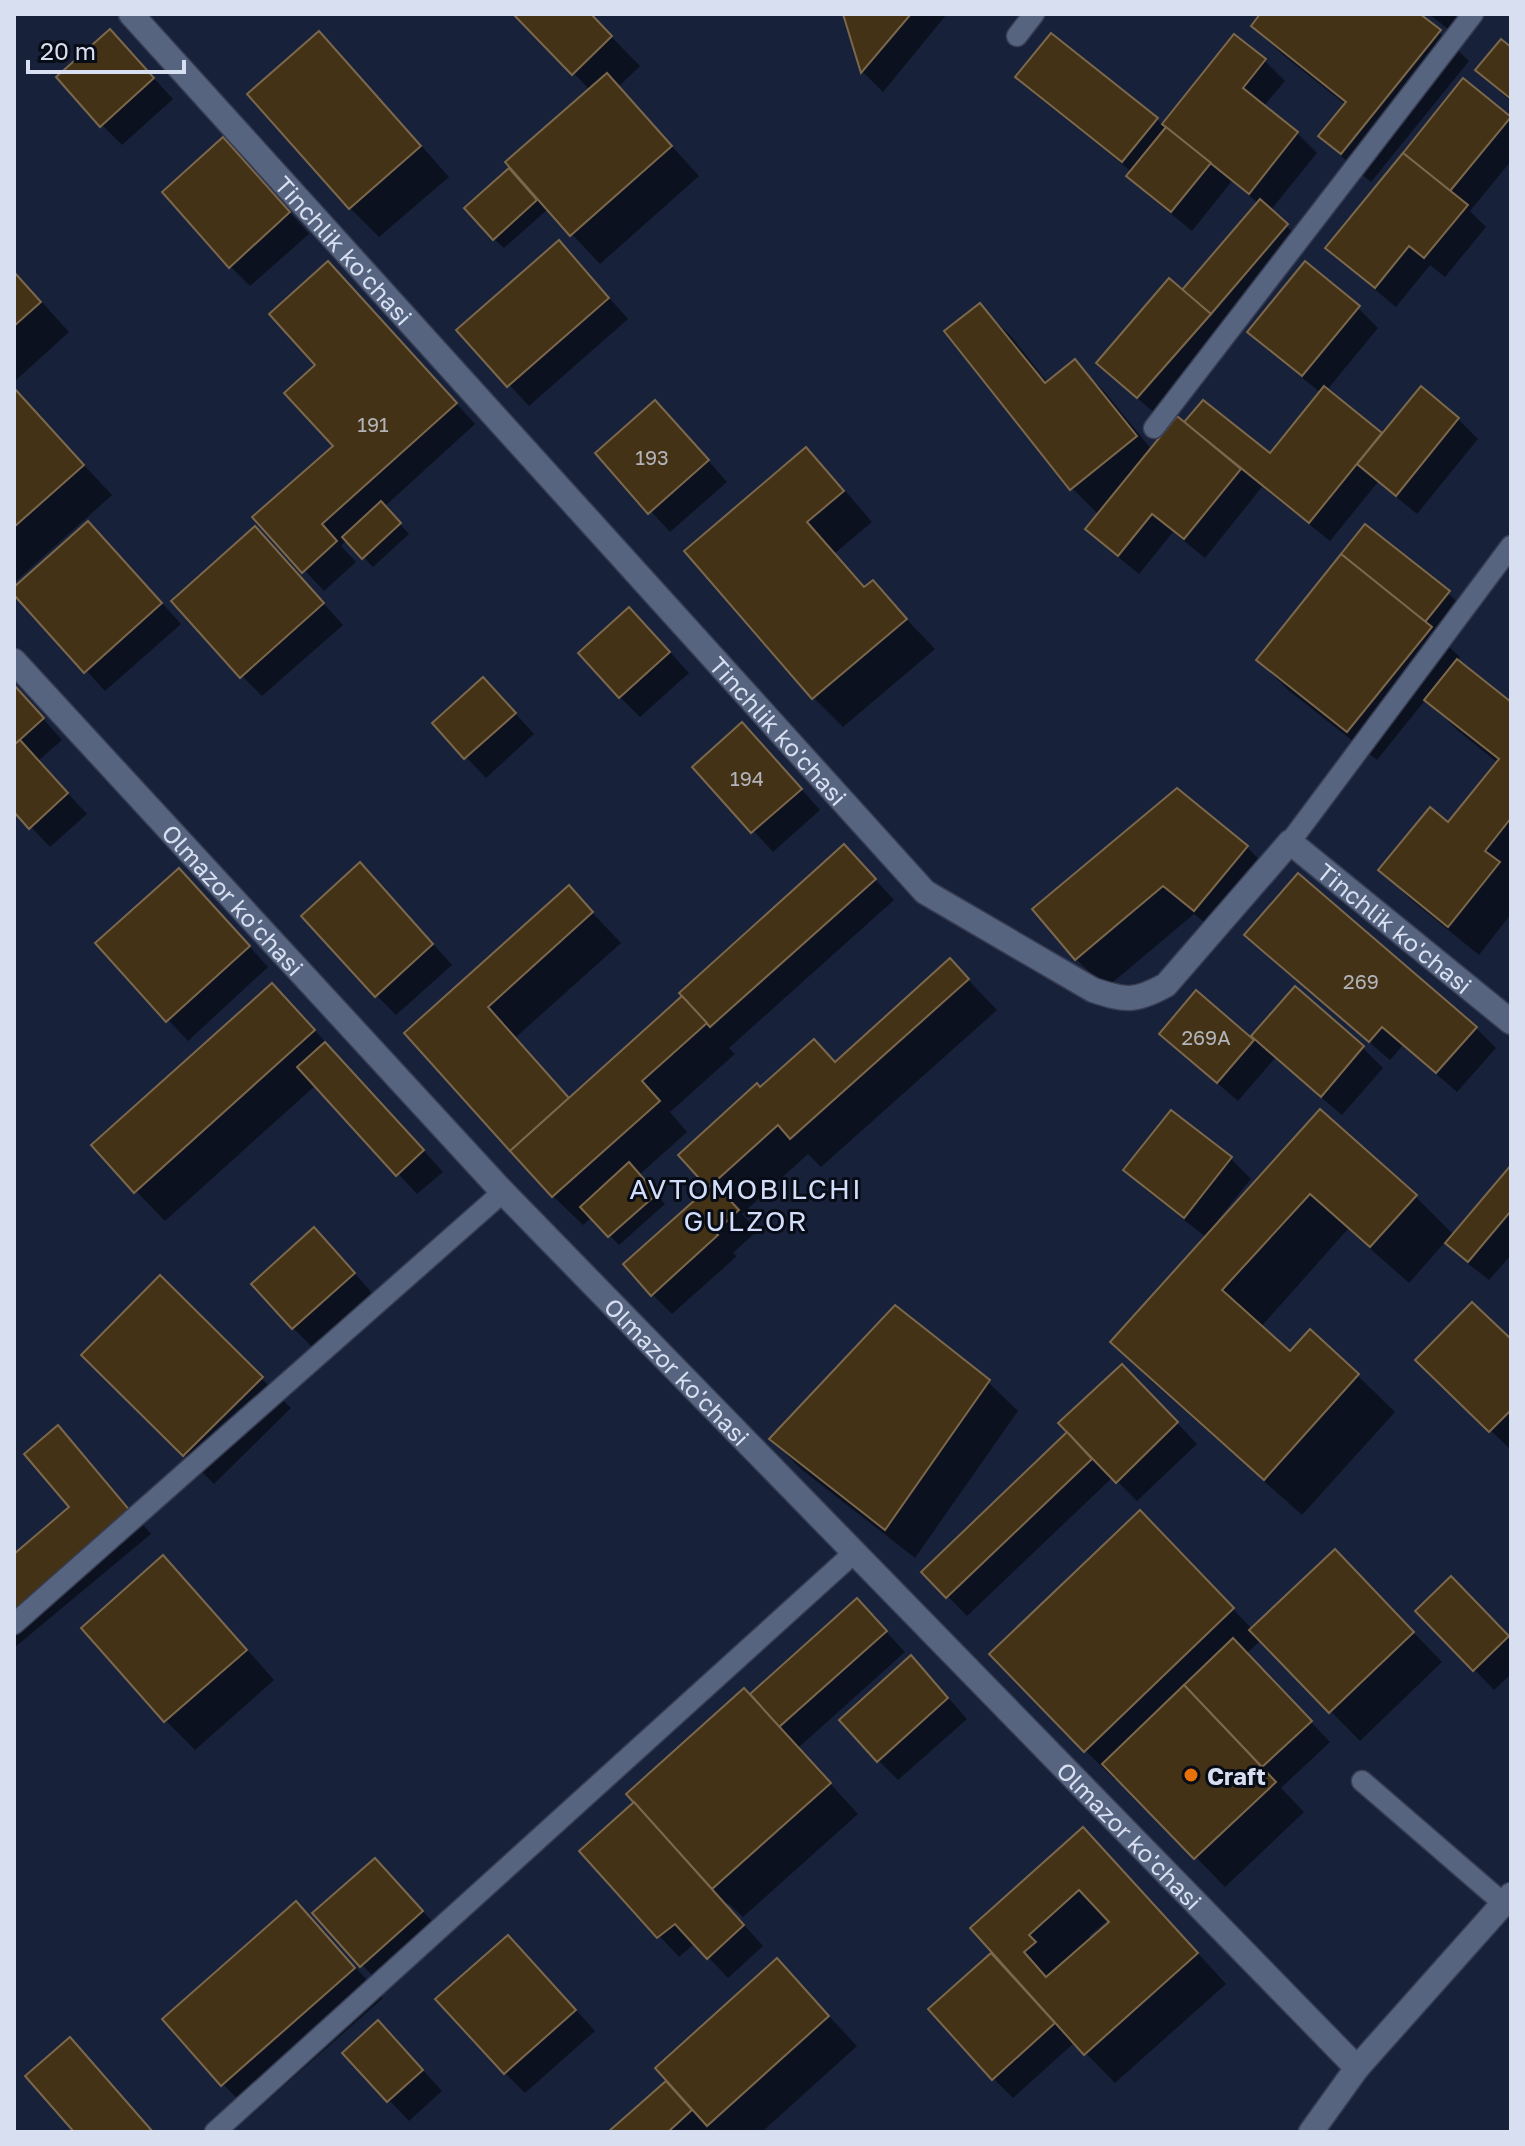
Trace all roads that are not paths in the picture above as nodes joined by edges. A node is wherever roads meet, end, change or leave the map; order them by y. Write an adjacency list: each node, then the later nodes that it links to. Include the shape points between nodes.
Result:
1 (131, 14): 8 (street, Tinchlik ko'chasi, via 925,892 1093,990 1116,998 1143,998 1166,985)
2 (1034, 14): 4 (lane)
3 (1473, 14): 5 (lane)
4 (1017, 36)
5 (1154, 428)
6 (1511, 546): 8 (lane)
7 (14, 661): 10 (street, Olmazor ko'chasi)
8 (1290, 842): 9 (street, Tinchlik ko'chasi)
9 (1511, 1022)
10 (503, 1192): 11 (street, Olmazor ko'chasi); 12 (lane)
11 (855, 1552): 15 (street, Olmazor ko'chasi); 16 (lane)
12 (14, 1624)
13 (1362, 1781): 14 (lane)
14 (1507, 1899): 15 (street)
15 (1357, 2068): 17 (street)
16 (215, 2132)
17 (1311, 2132)

